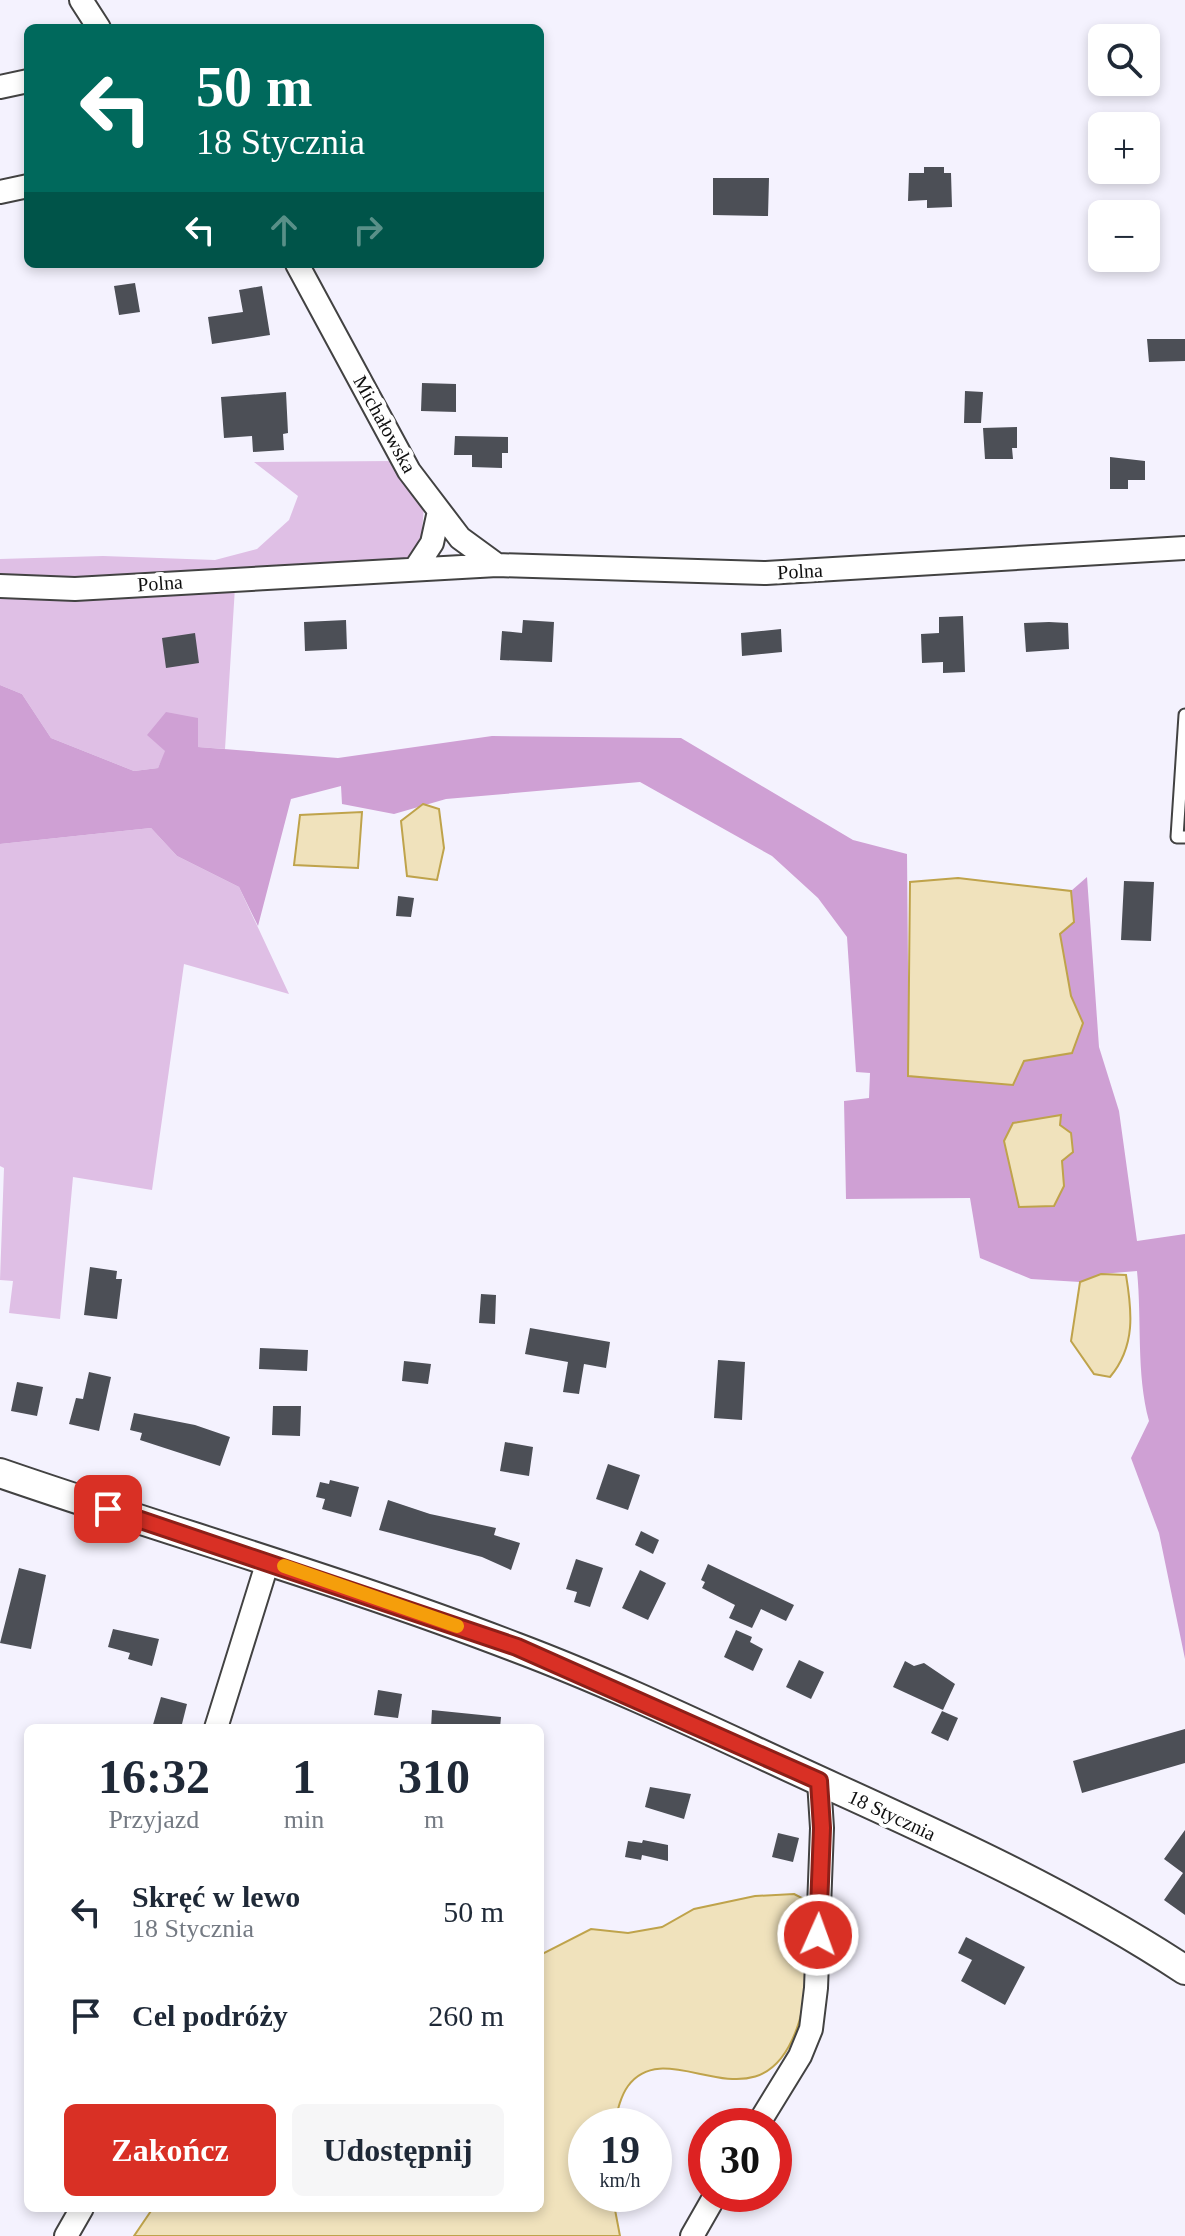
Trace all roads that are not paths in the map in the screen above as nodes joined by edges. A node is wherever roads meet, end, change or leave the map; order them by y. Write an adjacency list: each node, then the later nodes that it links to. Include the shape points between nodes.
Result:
1 (81, 0): 2 (street)
2 (96, 24)
3 (24, 82): 4 (street)
4 (0, 87)
5 (24, 187): 6 (street)
6 (0, 192)
7 (299, 268): 8 (street, Michałowska, via 409,471)
8 (439, 511): 10 (street, Michałowska, via 460,538); 11 (street, via 432,543)
9 (1185, 548): 10 (street, Polna, via 766,573)
10 (497, 565): 11 (street, Polna)
11 (415, 569): 12 (street, Polna, via 75,589)
12 (0, 586)
13 (1185, 715): 14 (lane, via 1177,837)
14 (1185, 837)
15 (0, 1473): 16 (street, 18 Stycznia)
16 (268, 1561): 17 (street); 18 (street, 18 Stycznia, via 517,1647)
17 (217, 1724)
18 (819, 1781): 19 (street, 18 Stycznia, via 1030,1878); 20 (street, via 822,1828 811,2029)
19 (1185, 1970)
20 (768, 2108)
21 (80, 2212): 23 (street)
22 (706, 2212): 24 (street)
23 (66, 2236)
24 (692, 2236)

